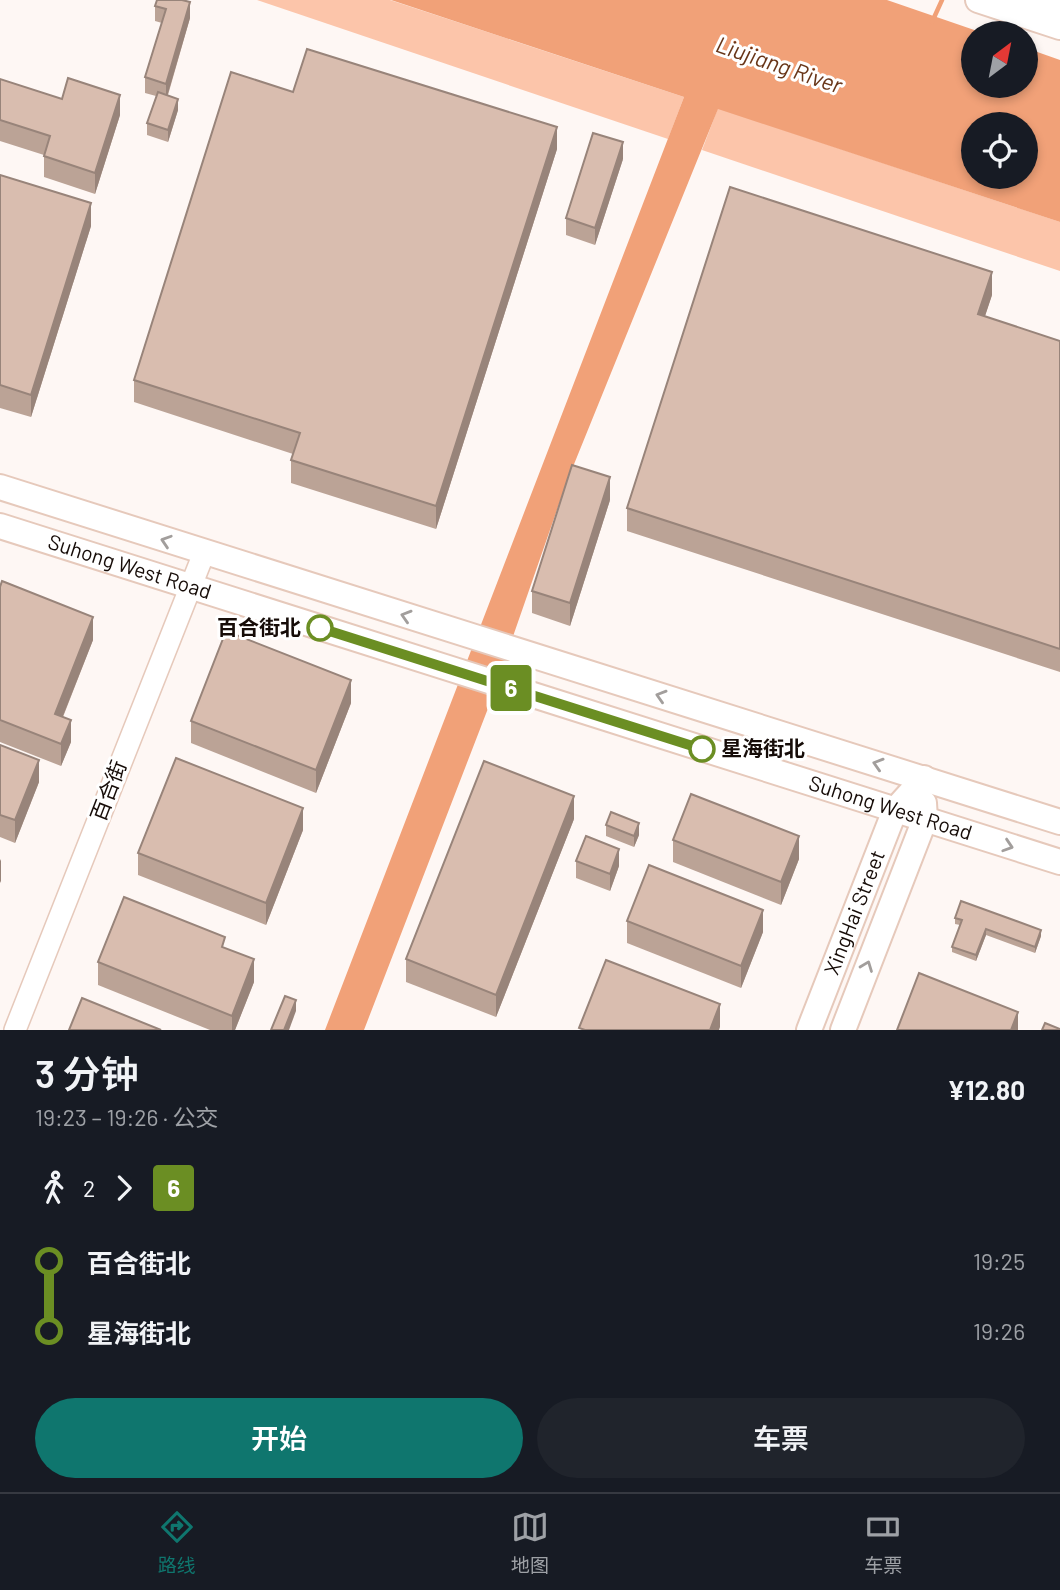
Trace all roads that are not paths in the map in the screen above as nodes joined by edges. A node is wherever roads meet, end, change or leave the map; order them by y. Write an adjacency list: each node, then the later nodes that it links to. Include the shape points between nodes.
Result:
1 (978, 0): 4 (main road)
2 (1027, 0): 3 (highway)
3 (1060, 11)
4 (1060, 27)
5 (0, 487): 7 (main road, Suhong West Road, one-way to 5)
6 (0, 526): 8 (main road, Suhong West Road)
7 (204, 553): 8 (street, 百合街); 9 (main road, Suhong West Road, one-way to 7)
8 (190, 587): 10 (main road, Suhong West Road); 14 (street, 百合街)
9 (924, 778): 10 (main road, XingHai Street); 11 (main road, XingHai Street); 12 (main road, Suhong West Road)
10 (895, 810): 11 (main road, Suhong West Road); 15 (main road, XingHai Street)
11 (925, 819): 13 (main road, Suhong West Road, one-way to 13); 16 (main road, XingHai Street, one-way to 11)
12 (1060, 822)
13 (1060, 862)
14 (15, 1030)
15 (808, 1030)
16 (842, 1030)

